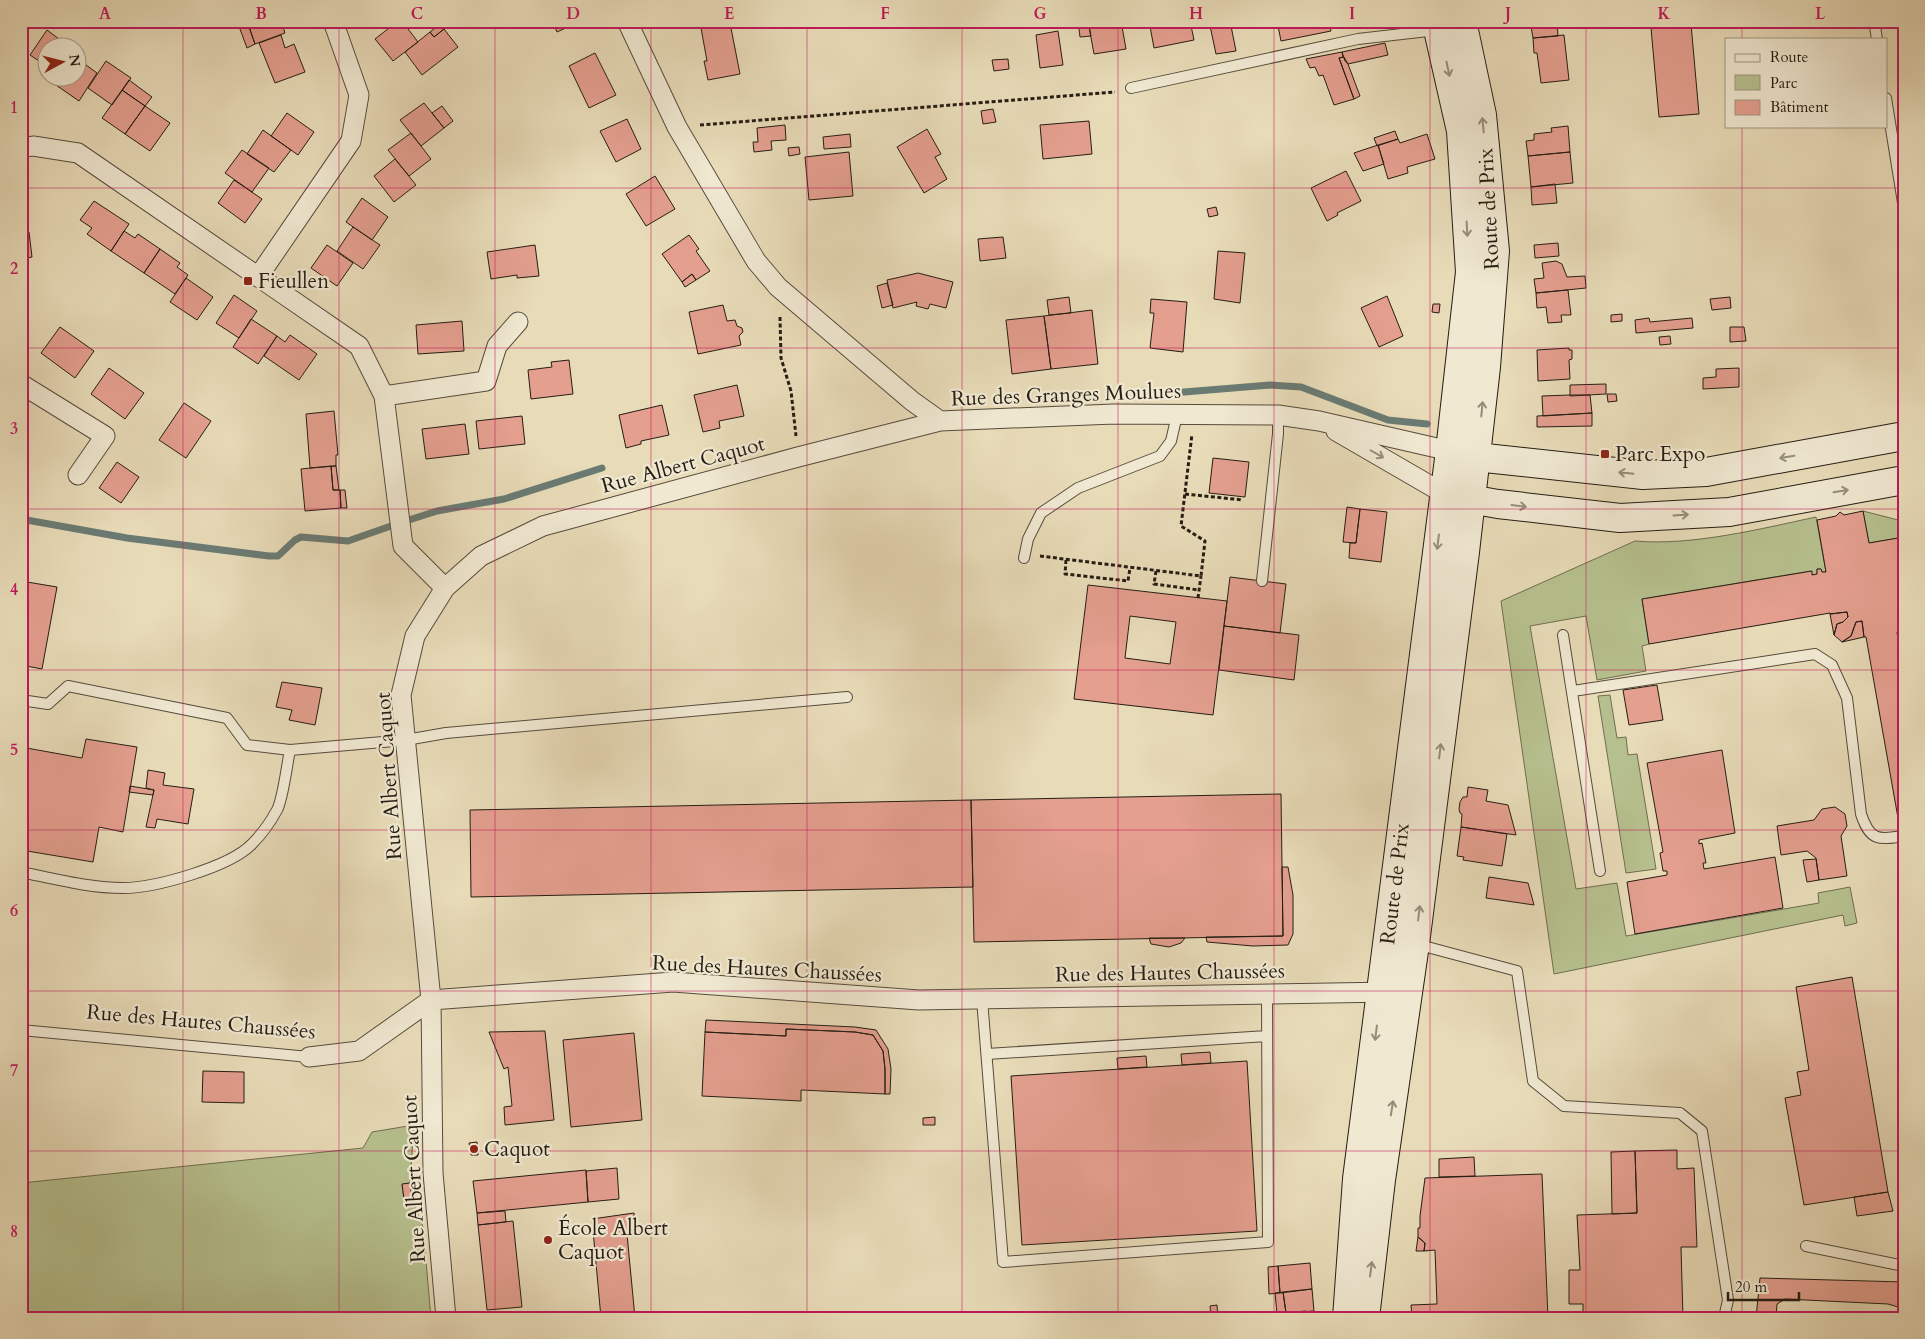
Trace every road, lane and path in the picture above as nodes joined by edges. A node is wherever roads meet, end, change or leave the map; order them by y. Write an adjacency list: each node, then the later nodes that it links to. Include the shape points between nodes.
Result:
1 (333, 21): 11 (street, via 359,95 351,141)
2 (627, 21): 8 (street, Rue des Granges Moulues)
3 (1874, 21): 5 (lane)
4 (1450, 25): 6 (lane, via 1358,38); 21 (main road, Route de Prix, one-way to 21, via 1470,272); 23 (main road, Route de Prix, one-way to 4, via 1496,251 1482,115)
5 (1877, 38)
6 (1131, 88): 8 (path)
7 (1888, 110): 10 (lane)
8 (677, 127): 12 (street, Rue des Granges Moulues, via 756,261)
9 (21, 148): 11 (street, via 33,146 78,153)
10 (1904, 209)
11 (258, 277): 15 (street, via 359,346)
12 (778, 287): 18 (street, Rue des Granges Moulues); 22 (path, via 781,358 791,391)
13 (518, 322): 15 (street, via 497,346 486,381)
14 (21, 384): 24 (street, via 105,436)
15 (384, 396): 36 (street, via 403,546)
16 (1186, 414): 17 (street, Rue des Granges Moulues); 18 (street, Rue des Granges Moulues); 27 (path); 30 (lane, via 1160,456 1078,488 1041,513 1028,539)
17 (1278, 415): 19 (street, Rue des Granges Moulues); 35 (lane)
18 (940, 421): 22 (street, Rue Albert Caquot)
19 (1319, 421): 21 (street, Rue des Granges Moulues); 26 (street, Rue des Granges Moulues, one-way to 26)
20 (1904, 436): 23 (main road, one-way to 23, via 1706,472 1643,475)
21 (1450, 451): 23 (main road); 26 (main road, Route de Prix)
22 (798, 457): 36 (street, Rue Albert Caquot, via 543,526 481,556)
23 (1476, 457): 29 (main road, Route de Prix)
24 (78, 475)
25 (1904, 480): 29 (main road, one-way to 25, via 1620,518 1729,512)
26 (1444, 493): 29 (main road); 48 (main road, Route de Prix, one-way to 48)
27 (1185, 494): 28 (path); 34 (path, via 1181,526 1205,541)
28 (1242, 500)
29 (1470, 500): 48 (main road, Route de Prix, one-way to 29)
30 (1024, 558): 31 (path, via 1040,556)
31 (1066, 560): 32 (path); 32 (path, via 1064,574 1128,581)
32 (1130, 568): 33 (path)
33 (1156, 571): 34 (path); 37 (path, via 1154,584)
34 (1201, 576): 37 (path)
35 (1262, 581)
36 (445, 588): 43 (street, Rue Albert Caquot, via 415,636 402,695)
37 (1199, 590): 38 (path)
38 (1198, 598)
39 (1563, 635): 40 (lane)
40 (1572, 690): 45 (lane, via 1815,654 1832,665 1847,698 1865,826 1873,836 1882,839); 46 (lane)
41 (847, 697): 43 (lane, via 446,733)
42 (21, 700): 44 (lane, via 48,704 68,686 227,718 247,745)
43 (406, 740): 44 (lane); 53 (street, Rue Albert Caquot)
44 (290, 750): 47 (lane, via 278,808 252,845 228,860 195,874 125,888 95,886)
45 (1904, 836)
46 (1600, 871)
47 (21, 872)
48 (1402, 941): 49 (main road, Route de Prix); 50 (main road, Route de Prix); 63 (lane, via 1517,971 1533,1081 1564,1106 1680,1113 1702,1131 1728,1300)
49 (1381, 991): 50 (street, Rue des Hautes Chaussées); 51 (street, Rue des Hautes Chaussées); 61 (main road, Route de Prix, one-way to 61, via 1357,1179)
50 (1408, 992): 62 (main road, Route de Prix, one-way to 50)
51 (1267, 994): 52 (street, Rue des Hautes Chaussées); 55 (lane)
52 (982, 999): 53 (street, Rue des Hautes Chaussées, via 919,1000 673,982); 56 (lane)
53 (430, 1000): 57 (street, Rue des Hautes Chaussées, via 359,1051); 60 (street, Rue Albert Caquot, via 433,1174)
54 (21, 1030): 57 (lane, Rue des Hautes Chaussées)
55 (1267, 1036): 56 (lane); 56 (lane, via 1268,1242 1003,1262)
56 (987, 1054)
57 (309, 1057)
58 (1806, 1246): 59 (lane)
59 (1904, 1266)
60 (446, 1318)
61 (1347, 1318)
62 (1365, 1318)
63 (1724, 1318)

